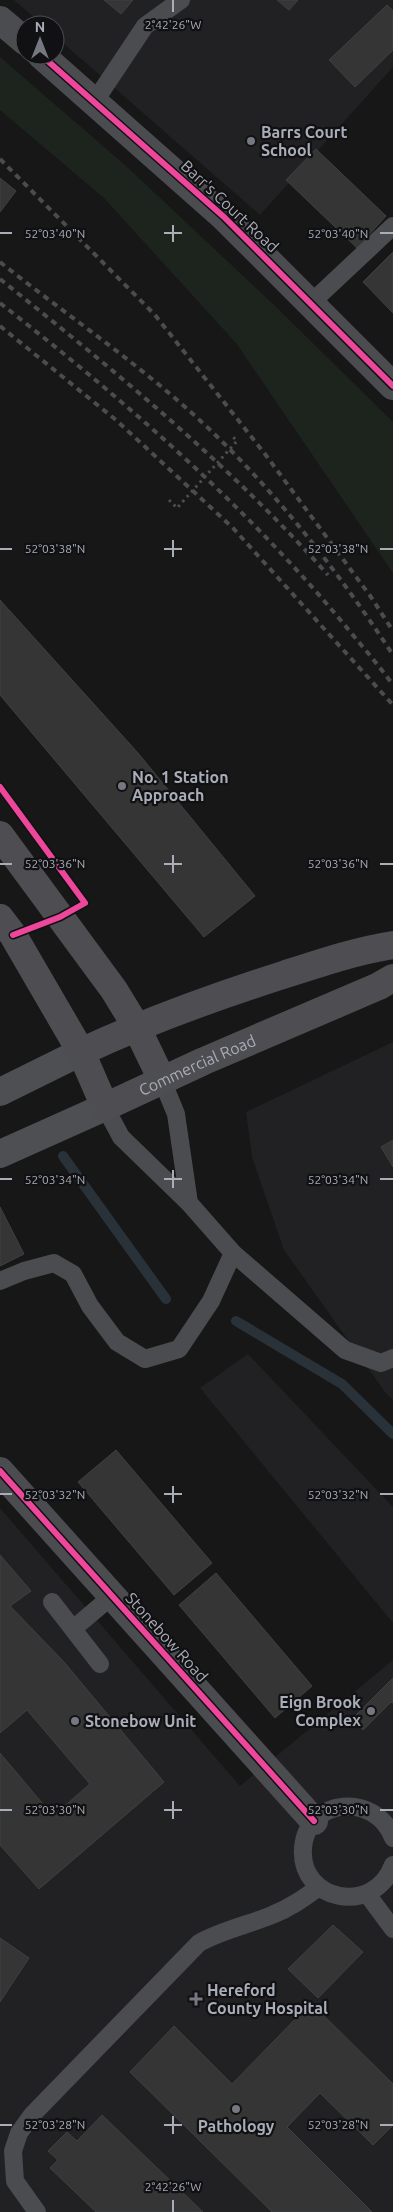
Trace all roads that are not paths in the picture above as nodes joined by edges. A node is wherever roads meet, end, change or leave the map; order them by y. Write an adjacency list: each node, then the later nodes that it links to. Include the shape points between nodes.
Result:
1 (181, 0): 5 (lane, via 145,26)
2 (0, 20): 3 (street)
3 (15, 33)
4 (53, 65): 5 (street, Barr's Court Road)
5 (95, 101): 7 (street, Barr's Court Road, via 224,217)
6 (393, 226): 7 (lane)
7 (311, 303): 8 (street, Barr's Court Road)
8 (393, 386)
9 (0, 836): 13 (highway, via 114,990)
10 (0, 918): 14 (highway)
11 (393, 945): 13 (highway, via 362,950 217,996)
12 (393, 978): 15 (highway, Commercial Road)
13 (136, 1026): 14 (highway); 15 (highway)
14 (80, 1052): 16 (main road); 17 (highway)
15 (162, 1080): 17 (highway, Commercial Road); 19 (lane, via 176,1114)
16 (0, 1092)
17 (105, 1107): 18 (main road, Commercial Road); 19 (lane, via 121,1137)
18 (0, 1154)
19 (189, 1203): 20 (lane)
20 (233, 1253): 21 (lane, via 211,1301 179,1348 145,1359 117,1342 90,1306 73,1274 54,1263); 22 (lane, via 345,1350 381,1363)
21 (0, 1282)
22 (393, 1358)
23 (0, 1471): 24 (street, Stonebow Road)
24 (112, 1596): 26 (lane); 28 (street, Stonebow Road)
25 (52, 1602): 26 (lane)
26 (73, 1630): 27 (lane)
27 (100, 1664)
28 (314, 1821): 29 (lane, via 328,1810 345,1805 363,1807 379,1816); 31 (lane, via 306,1833 303,1847 307,1869)
29 (392, 1832)
30 (393, 1865): 32 (lane, via 380,1886)
31 (319, 1887): 32 (lane, via 342,1897); 34 (lane, via 289,1907 199,1943 32,2115)
32 (367, 1894): 33 (lane)
33 (393, 1929)
34 (7, 2151): 35 (lane, via 16,2180)
35 (37, 2212)

